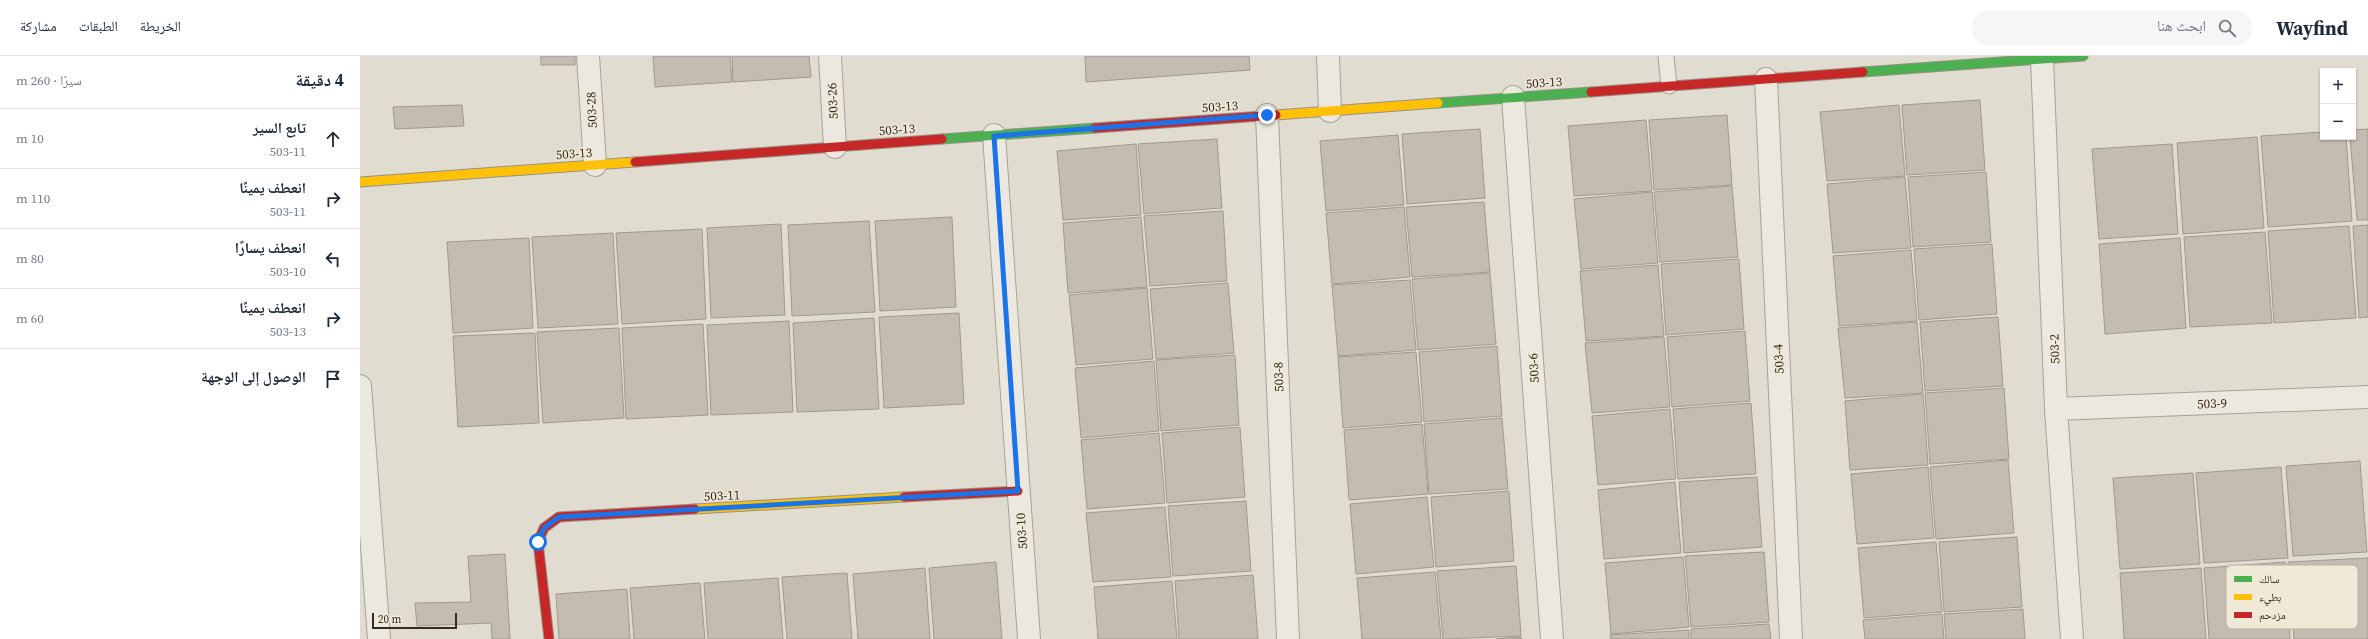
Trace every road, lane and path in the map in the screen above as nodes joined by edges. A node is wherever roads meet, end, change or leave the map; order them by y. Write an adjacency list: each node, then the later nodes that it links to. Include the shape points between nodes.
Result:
1 (588, 56): 14 (street, 503-28)
2 (830, 56): 13 (street, 503-26)
3 (1328, 56): 10 (street)
4 (1666, 56): 8 (lane)
5 (2083, 56): 6 (street, 503-13)
6 (2042, 59): 7 (street, 503-13); 18 (street, 503-2)
7 (1766, 79): 8 (street, 503-13); 25 (street, 503-4)
8 (1669, 86): 9 (street, 503-13)
9 (1513, 97): 10 (street, 503-13); 24 (street, 503-6)
10 (1330, 111): 11 (street, 503-13)
11 (1267, 115): 12 (street, 503-13); 23 (street, 503-8)
12 (994, 136): 13 (street, 503-13); 19 (street, 503-10)
13 (835, 147): 14 (street, 503-13)
14 (595, 164): 15 (street, 503-13)
15 (360, 182)
16 (360, 386): 20 (street)
17 (2368, 397): 18 (street, 503-9)
18 (2056, 409): 26 (street, 503-2)
19 (1018, 491): 21 (street, 503-11, via 559,517 544,528 538,542); 22 (street, 503-10)
20 (379, 639)
21 (550, 639)
22 (1029, 639)
23 (1288, 639)
24 (1552, 639)
25 (1791, 639)
26 (2072, 639)

